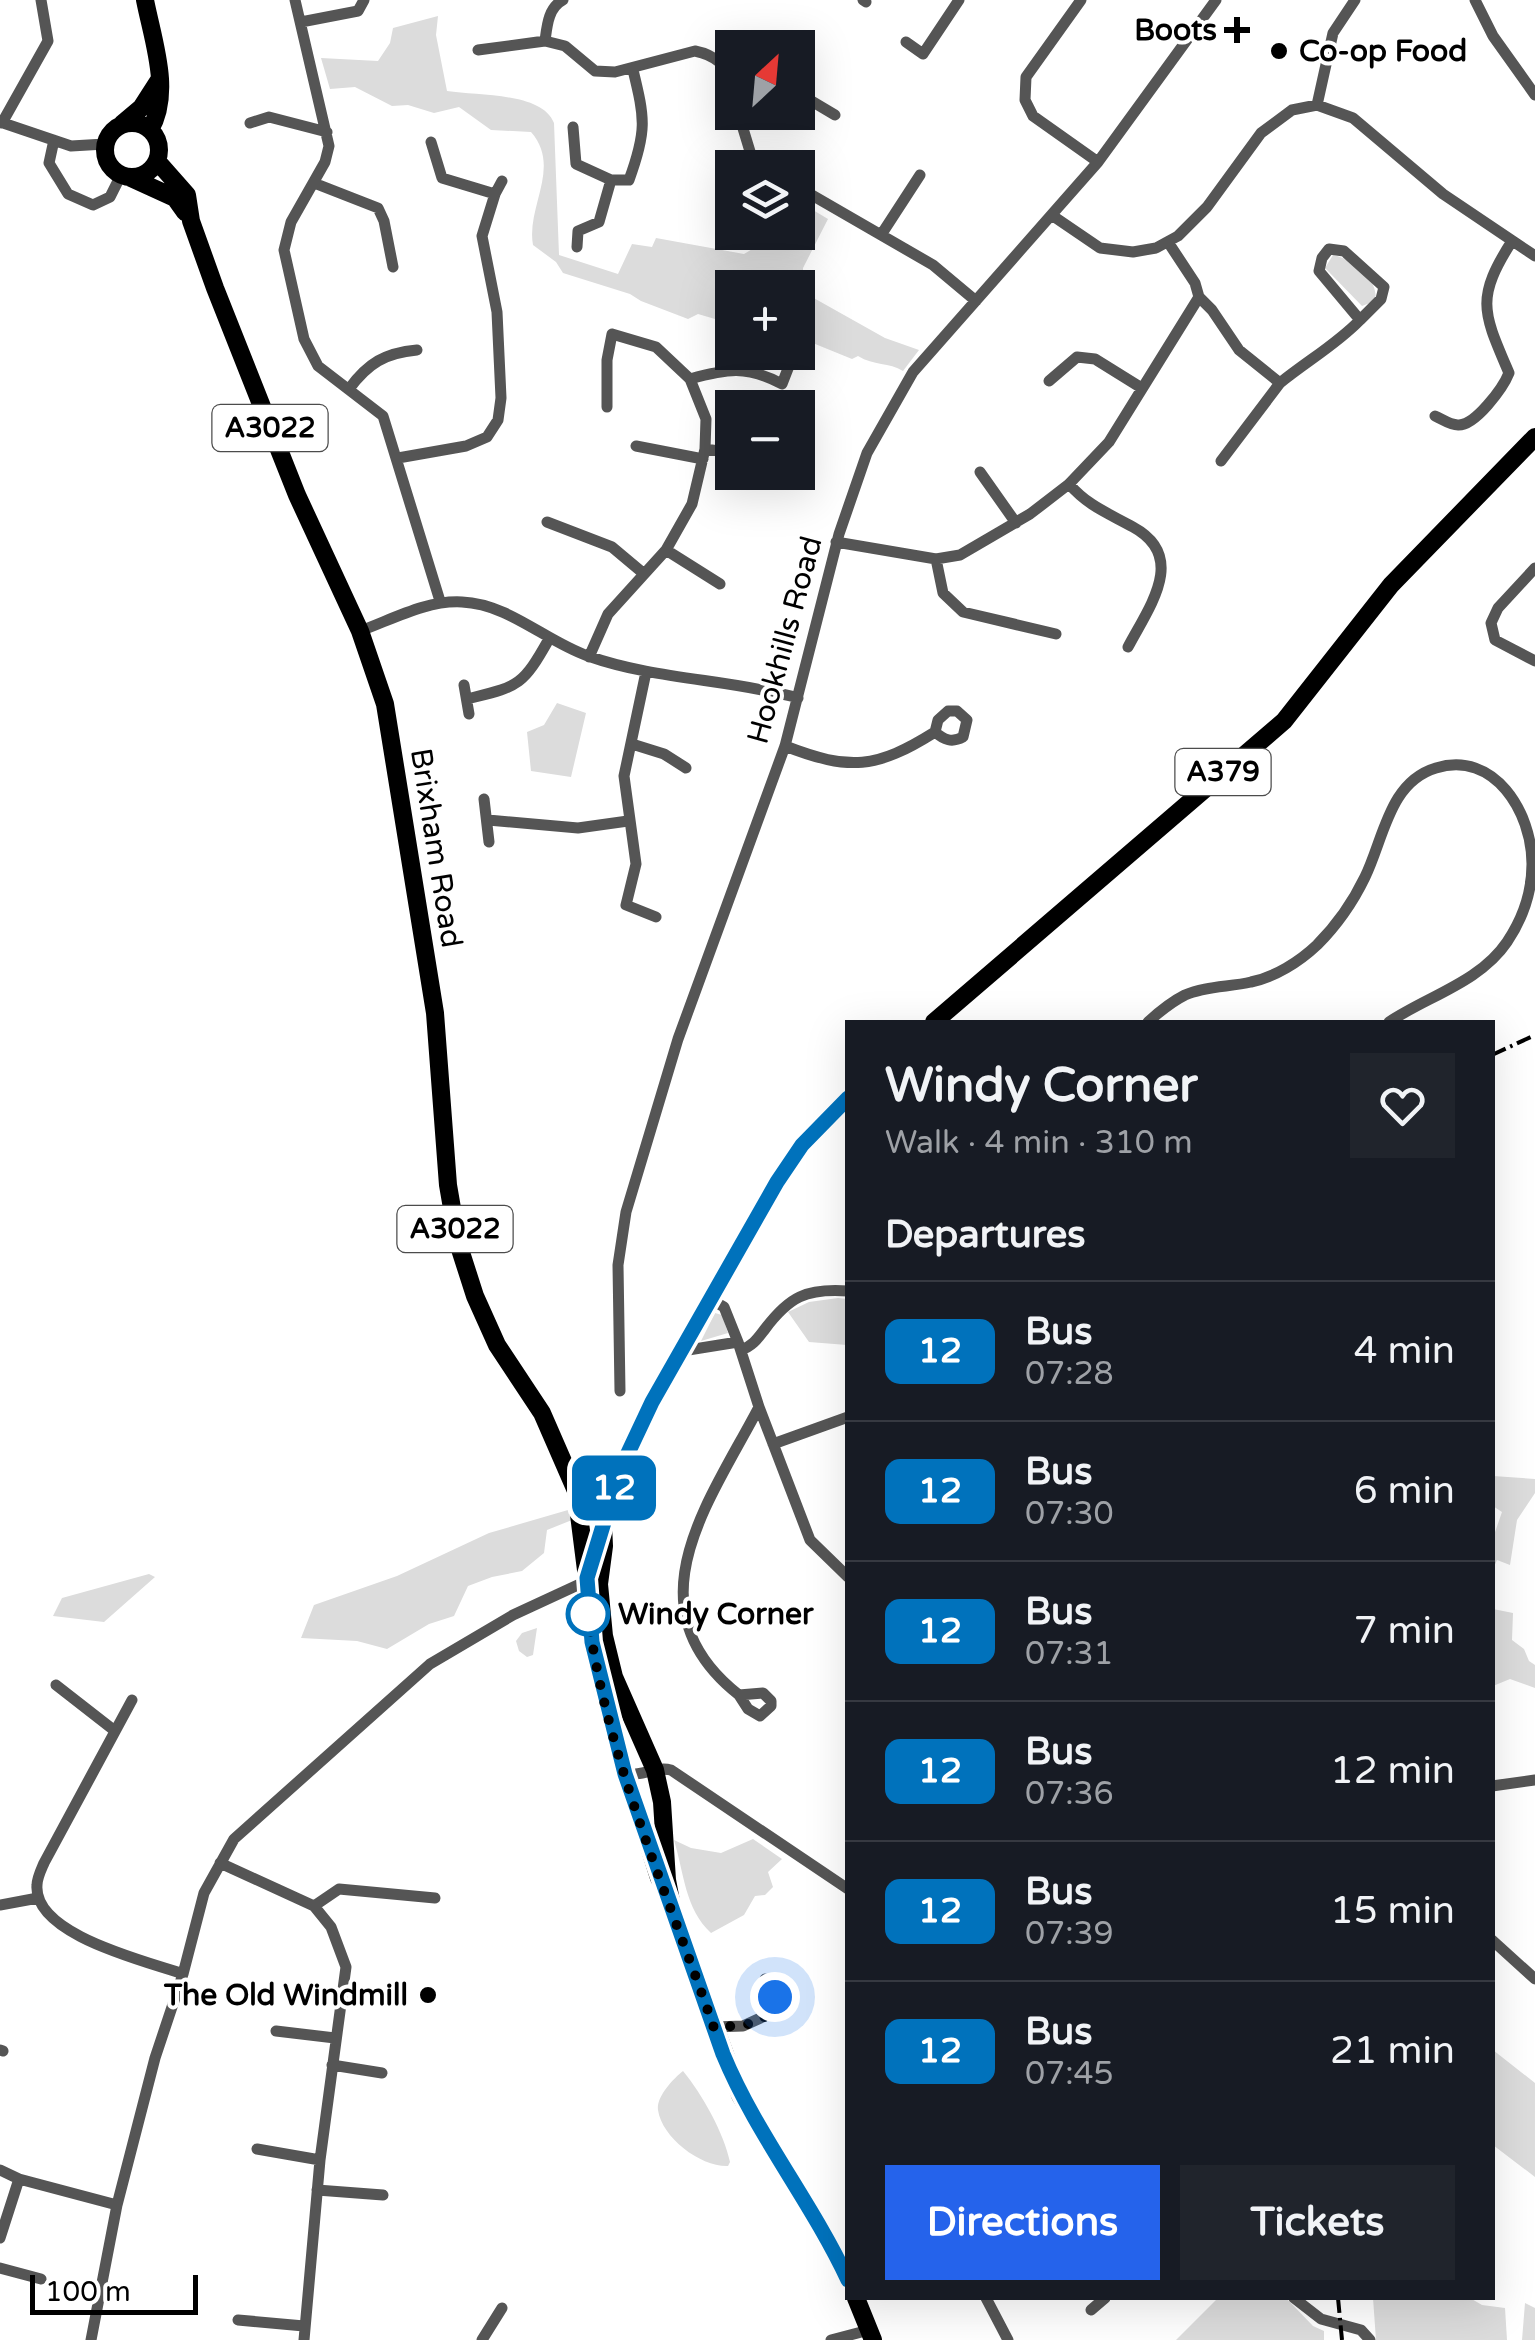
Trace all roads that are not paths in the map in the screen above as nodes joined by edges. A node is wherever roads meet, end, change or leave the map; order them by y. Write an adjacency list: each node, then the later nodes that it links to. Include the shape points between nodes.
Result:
1 (40, 0): 22 (street, via 48,41)
2 (145, 0): 17 (main road, Brixham Road / A3022)
3 (295, 0): 11 (street)
4 (364, 0): 11 (street, via 358,11)
5 (563, 0): 12 (street, via 548,18)
6 (959, 0): 13 (street, via 929,58)
7 (1081, 0): 32 (street, via 1026,77 1025,100 1033,116)
8 (1216, 0): 32 (street, Hookhills Road)
9 (1355, 0): 20 (street, via 1333,33)
10 (1475, 0): 18 (street)
11 (300, 22): 27 (street)
12 (545, 42): 14 (street); 16 (street, via 565,46 595,71)
13 (906, 42)
14 (478, 50)
15 (715, 59): 16 (street, via 695,52)
16 (634, 70): 35 (street, via 646,122 642,142 629,180)
17 (160, 80): 24 (main road); 26 (main road, Brixham Road / A3022, via 161,108)
18 (1535, 95)
19 (815, 104): 21 (street)
20 (1317, 105): 43 (street, via 1353,118 1443,194); 44 (street, via 1292,110 1261,133 1207,207)
21 (835, 115)
22 (1, 122): 28 (street)
23 (250, 123): 27 (street, via 268,117)
24 (122, 124): 26 (main road); 30 (main road)
25 (574, 127): 35 (street, via 576,164)
26 (150, 130): 31 (main road, Brixham Road / A3022)
27 (327, 132): 37 (street, via 325,162)
28 (54, 140): 30 (street); 34 (street, via 49,163 68,194 93,205 110,197)
29 (431, 142): 38 (street, via 442,178)
30 (101, 149): 34 (main road, Brixham Road / A3022)
31 (157, 160): 34 (main road, via 148,171); 41 (main road, Brixham Road / A3022, via 187,195)
32 (1098, 162): 40 (street, Hookhills Road)
33 (920, 175): 42 (street)
34 (125, 176): 41 (main road, Brixham Road / A3022, via 175,198)
35 (611, 180): 45 (street, via 600,222 578,231)
36 (502, 181): 38 (street)
37 (314, 182): 47 (street, via 378,208); 59 (street, via 284,250 310,354)
38 (495, 194): 67 (street, via 482,236 497,312 498,420 477,442)
39 (815, 197): 42 (street)
40 (1054, 216): 44 (street, via 1100,248 1142,251); 49 (street, Hookhills Road)
41 (192, 220): 83 (main road, Brixham Road / A3022, via 297,494)
42 (881, 234): 49 (street, via 933,265)
43 (1512, 240): 46 (street); 61 (street, via 1488,284 1488,320 1508,374 1505,382 1464,425)
44 (1168, 242): 48 (street)
45 (577, 247)
46 (1535, 256)
47 (394, 267)
48 (1198, 297): 57 (street, via 1239,350); 58 (street)
49 (976, 302): 76 (street, Hookhills Road, via 913,372 884,420)
50 (1360, 320): 50 (street, via 1319,271 1329,250 1344,251 1384,287 1382,300); 57 (street)
51 (417, 350): 59 (street, via 376,360)
52 (724, 370): 55 (street)
53 (736, 370): 54 (street, via 782,384)
54 (787, 370)
55 (690, 380): 60 (street, via 656,346 612,334); 65 (street, via 706,419)
56 (1049, 382): 58 (street, via 1077,357 1095,359)
57 (1280, 382): 68 (street)
58 (1140, 387): 71 (street, via 1109,442)
59 (350, 390): 67 (street, via 383,416)
60 (607, 407)
61 (1435, 416)
62 (1535, 423): 69 (main road, A379)
63 (1535, 437): 69 (main road, A379)
64 (636, 446): 65 (street)
65 (704, 454): 66 (street); 77 (street, via 692,504)
66 (715, 454)
67 (398, 458): 82 (street)
68 (1221, 461)
69 (1506, 468): 104 (main road, A379, via 1391,584 1284,720)
70 (980, 472): 74 (street)
71 (1068, 484): 74 (street); 86 (street, via 1084,501 1146,536 1160,557 1163,575)
72 (567, 510): 75 (street)
73 (547, 522): 75 (street)
74 (1016, 523): 78 (street, via 960,555)
75 (561, 525): 80 (street, via 612,547)
76 (836, 542): 78 (street); 91 (street, Hookhills Road)
77 (666, 550): 80 (street); 81 (street)
78 (936, 559): 84 (street, via 944,593 963,612)
79 (1535, 568): 88 (street, via 1491,623 1495,640)
80 (643, 573): 87 (street, via 608,614)
81 (720, 584)
82 (440, 601): 83 (street); 85 (street, via 492,606)
83 (360, 631): 116 (main road, Brixham Road / A3022, via 392,739 435,1013 458,1243 496,1345 542,1413)
84 (1056, 634)
85 (549, 639): 87 (street); 92 (street, via 514,688)
86 (1128, 647)
87 (589, 656): 89 (street)
88 (1535, 660)
89 (646, 672): 91 (street); 95 (street)
90 (464, 685): 92 (street)
91 (798, 698): 96 (street, Hookhills Road)
92 (468, 700): 93 (street)
93 (469, 714)
94 (936, 732): 96 (street, via 889,758 846,765)
95 (632, 744): 97 (street); 100 (street, via 624,776)
96 (784, 746): 112 (street, Hookhills Road, via 678,1039 626,1212 618,1265)
97 (686, 768)
98 (484, 799): 99 (street)
99 (488, 820): 100 (street, via 578,828); 102 (street)
100 (628, 821): 103 (street, via 636,864 620,903)
101 (1533, 838): 105 (street, via 1509,792 1484,770 1453,764 1419,774 1396,800 1346,910 1316,946 1270,977 1186,994); 106 (street, via 1524,914 1500,952)
102 (489, 842)
103 (656, 917)
104 (936, 1020)
105 (1151, 1020)
106 (1393, 1020)
107 (845, 1101): 109 (main road, via 802,1145)
108 (845, 1291): 110 (street, via 798,1296 751,1347)
109 (710, 1299): 110 (street, via 724,1307); 111 (main road)
110 (740, 1346): 111 (street); 113 (street)
111 (682, 1351): 117 (main road, via 630,1443)
112 (620, 1392)
113 (759, 1407): 115 (street); 121 (street, via 698,1520 684,1566 687,1617 697,1644 720,1680)
114 (845, 1418): 115 (street)
115 (773, 1444): 118 (street, via 810,1540)
116 (576, 1491): 117 (main road); 119 (main road, Brixham Road / A3022)
117 (605, 1516): 119 (main road)
118 (845, 1574)
119 (591, 1582): 124 (main road, A3022, via 614,1678); 125 (main road, A3022, via 592,1642); 128 (street, via 513,1614 430,1664 234,1839)
120 (56, 1685): 123 (street)
121 (739, 1695)
122 (132, 1700): 123 (street)
123 (116, 1731): 130 (street, via 44,1863)
124 (655, 1770): 125 (street); 129 (street, via 670,1770 704,1791); 134 (main road, A3022)
125 (625, 1774): 134 (main road, A3022)
126 (1535, 1780): 127 (street)
127 (1495, 1786)
128 (220, 1863): 133 (street); 136 (street, via 204,1893)
129 (845, 1888)
130 (38, 1898): 132 (street); 136 (street, via 70,1934)
131 (435, 1898): 133 (street, via 339,1889)
132 (0, 1905)
133 (314, 1906): 141 (street, via 331,1927 346,1967)
134 (673, 1912): 139 (main road, A3022)
135 (1495, 1943): 137 (street)
136 (183, 1974): 150 (street)
137 (1535, 1978)
138 (764, 1979): 139 (street, via 775,1997 767,2016)
139 (714, 2028): 153 (main road, A3022, via 740,2095)
140 (276, 2031): 141 (street)
141 (335, 2038): 142 (street)
142 (332, 2065): 143 (street); 145 (street)
143 (382, 2072)
144 (257, 2148): 145 (street)
145 (320, 2160): 148 (street)
146 (0, 2170): 147 (street)
147 (20, 2179): 150 (street); 151 (street)
148 (317, 2190): 149 (street); 162 (street)
149 (383, 2195)
150 (117, 2206): 164 (street)
151 (0, 2238)
152 (0, 2268): 154 (street)
153 (845, 2274)
154 (41, 2279)
155 (857, 2300): 163 (main road)
156 (987, 2300): 167 (street)
157 (1103, 2300): 160 (street)
158 (1297, 2300): 168 (street)
159 (502, 2308): 165 (street)
160 (1091, 2310)
161 (238, 2320): 162 (street)
162 (304, 2333)
163 (871, 2335): 166 (street)
164 (92, 2340)
165 (482, 2340)
166 (832, 2340)
167 (1008, 2340)
168 (1370, 2340)

